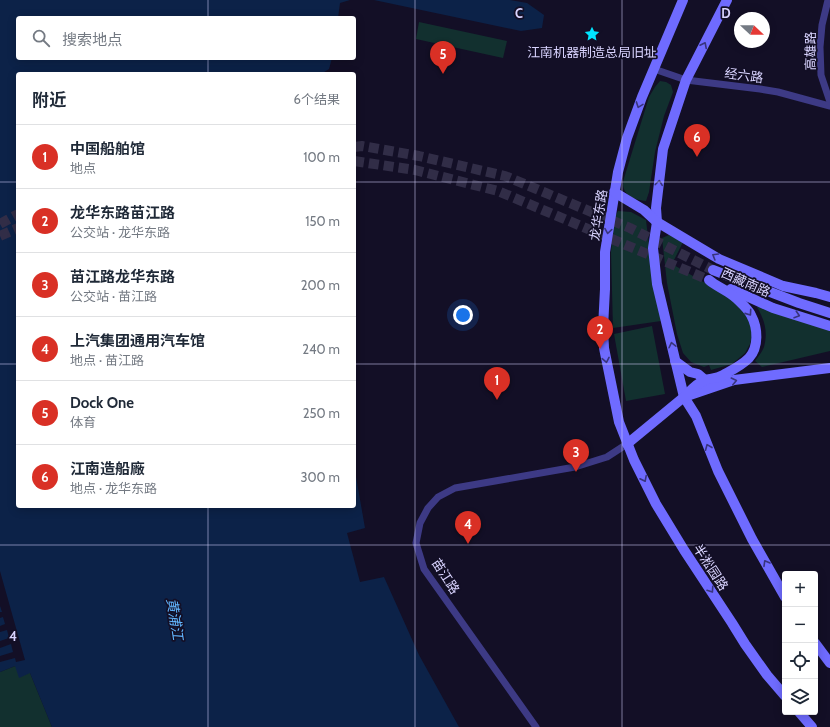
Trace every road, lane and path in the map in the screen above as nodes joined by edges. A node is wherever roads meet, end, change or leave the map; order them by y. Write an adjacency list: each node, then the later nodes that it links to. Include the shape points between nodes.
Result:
1 (683, 0): 4 (main road, 龙华东路)
2 (727, 0): 5 (main road, one-way to 2)
3 (828, 0): 6 (street, 高雄路, via 820,47 821,75)
4 (654, 69): 5 (street, 经六路); 8 (main road, 龙华东路, one-way to 8, via 627,138)
5 (686, 80): 7 (street, 经六路, via 766,90); 9 (main road, one-way to 5, via 656,208 663,149)
6 (830, 102)
7 (830, 106)
8 (614, 192): 9 (main road, 西藏南路, via 644,210); 20 (main road, 龙华东路, one-way to 20, via 605,252 604,348 619,422)
9 (657, 222): 11 (main road, 西藏南路, one-way to 9, via 719,259); 16 (main road, one-way to 9, via 657,284 653,248)
10 (713, 270): 14 (main road)
11 (782, 286): 12 (main road, 西藏南路); 13 (main road, 西藏南路)
12 (830, 297)
13 (830, 306)
14 (830, 313)
15 (829, 326): 18 (main road, 西藏南路, via 773,308 709,280 736,298 751,314 757,340 750,357 740,365 718,378)
16 (675, 361): 18 (main road); 19 (main road)
17 (830, 368): 19 (main road, 西藏南路, one-way to 17, via 734,380)
18 (705, 380): 19 (main road, 西藏南路)
19 (684, 397): 20 (main road, 西藏南路); 21 (main road, one-way to 19, via 752,539 718,471 696,416)
20 (627, 444): 24 (main road, 半淞园路, one-way to 24, via 656,504 684,550 745,644); 26 (street, 苗江路, via 607,457 575,467 455,488 438,497 420,523 416,543 424,569)
21 (782, 592)
22 (818, 647): 23 (main road)
23 (830, 663)
24 (782, 692)
25 (802, 715): 27 (main road)
26 (536, 727)
27 (812, 727)

